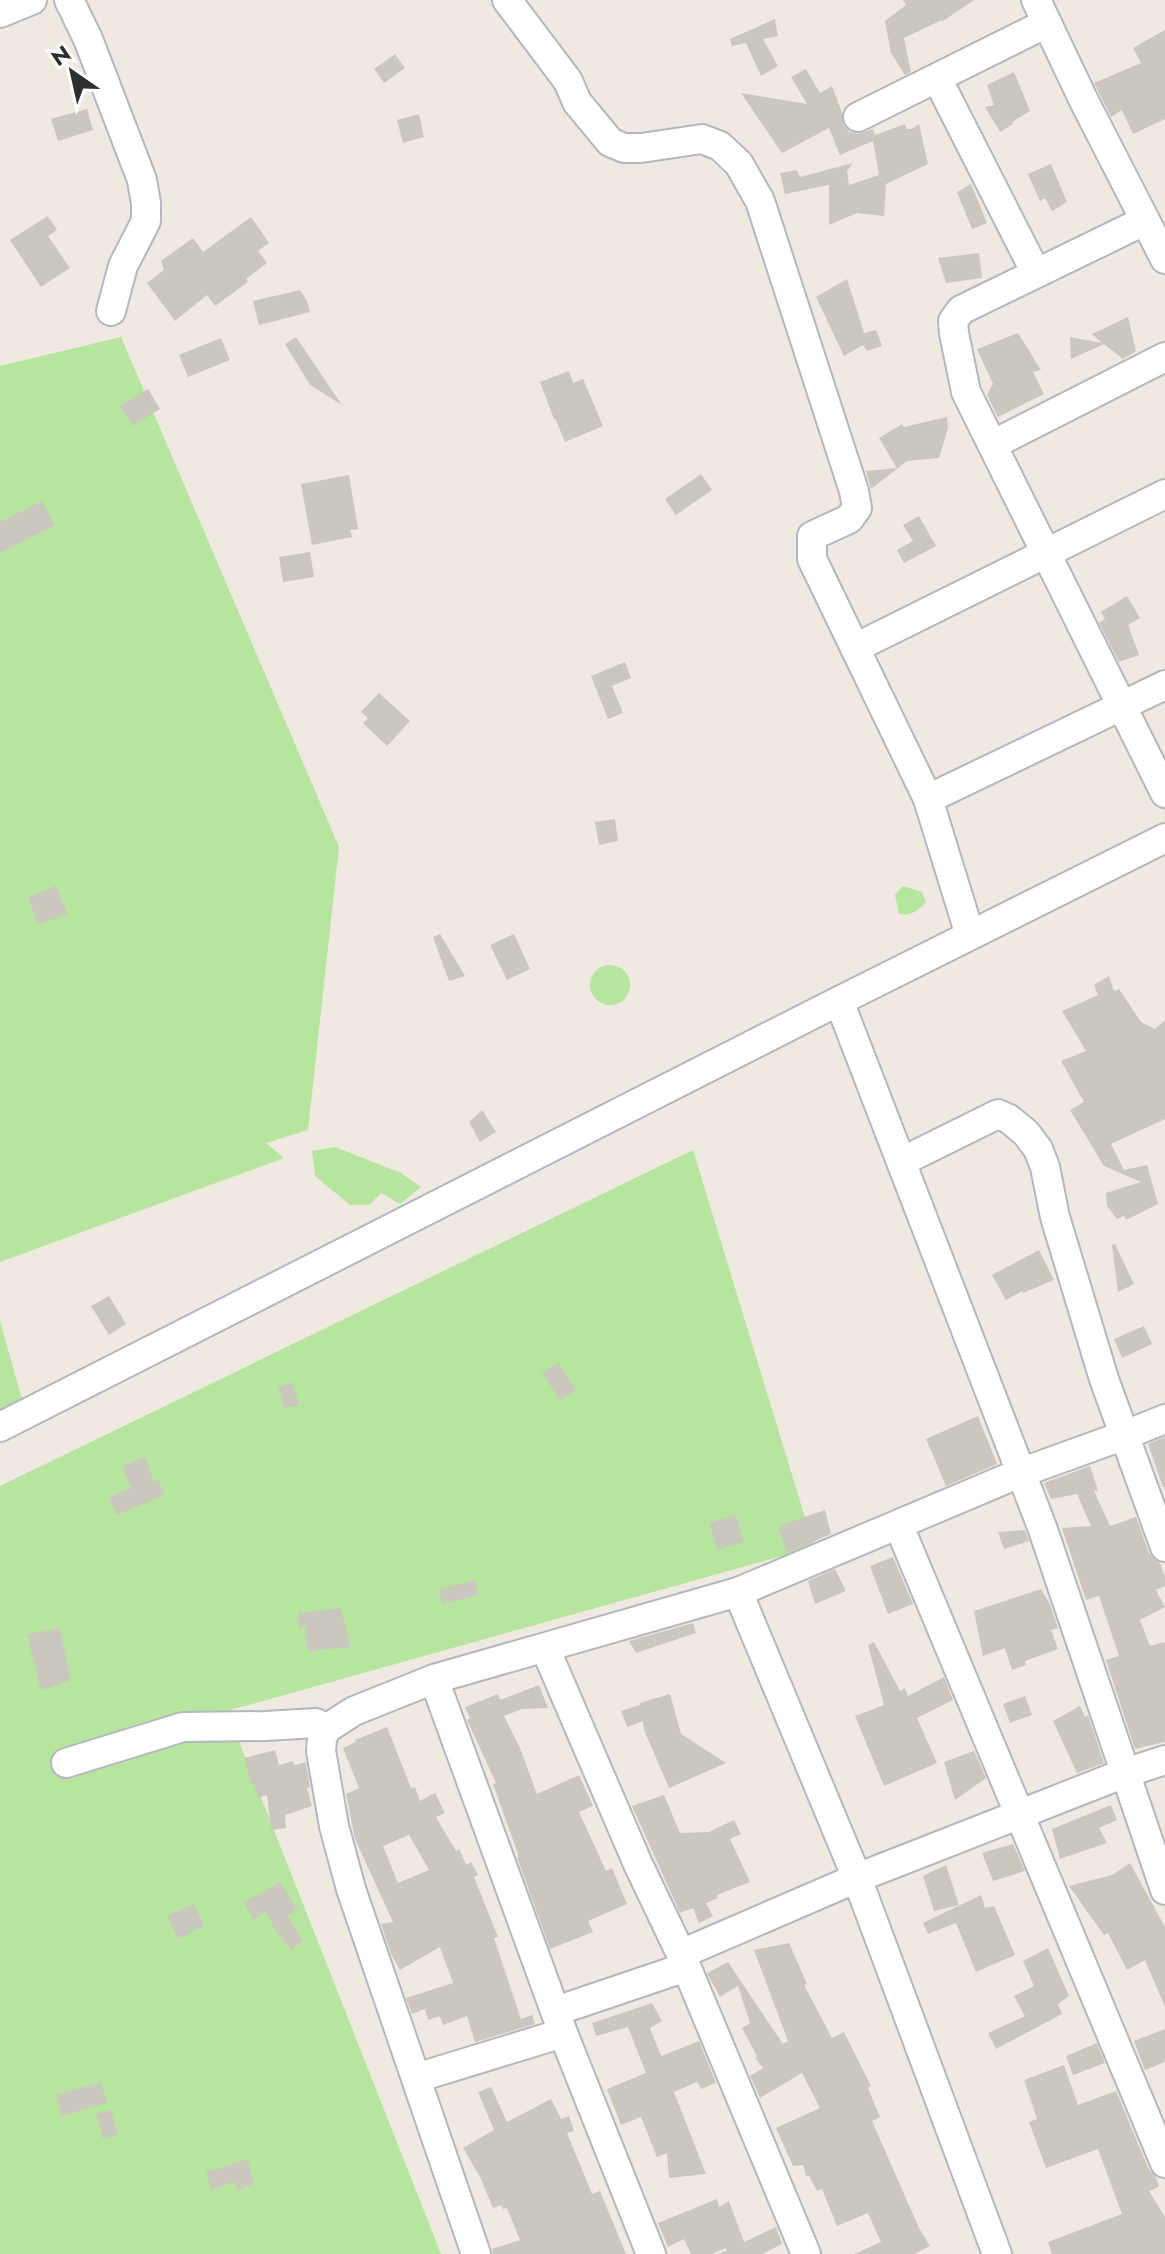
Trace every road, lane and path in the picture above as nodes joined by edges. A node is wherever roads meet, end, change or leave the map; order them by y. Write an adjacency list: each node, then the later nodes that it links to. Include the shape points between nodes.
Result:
1 (32, 0): 5 (street)
2 (69, 0): 11 (street, via 142,180 146,203 146,221 123,266)
3 (507, 0): 16 (street, via 610,142 641,148 702,139 720,146 739,164 760,201 854,491 857,508 849,519 812,536 812,559)
4 (1042, 12): 6 (street); 8 (street)
5 (0, 13)
6 (937, 78): 7 (street); 10 (street)
7 (858, 117)
8 (1144, 221): 9 (street); 10 (street)
9 (1165, 259)
10 (1036, 273): 13 (street, via 961,310 953,321 966,392)
11 (111, 311)
12 (1165, 357): 13 (street)
13 (994, 444): 15 (street)
14 (1165, 494): 15 (street)
15 (1047, 553): 16 (street); 18 (street)
16 (855, 648): 20 (street)
17 (1165, 685): 18 (street)
18 (1122, 706): 19 (street); 20 (street)
19 (1165, 793)
20 (928, 799): 22 (street)
21 (1165, 838): 22 (street)
22 (970, 935): 23 (street)
23 (839, 1001): 24 (street); 26 (street)
24 (901, 1162): 27 (street, via 998,1114 1026,1133 1045,1167 1055,1217); 28 (street)
25 (1165, 1419): 27 (street)
26 (0, 1427)
27 (1125, 1435): 28 (street); 30 (street)
28 (1020, 1473): 29 (street); 37 (street)
29 (899, 1526): 31 (street); 38 (street)
30 (1165, 1547)
31 (738, 1592): 32 (street); 39 (street)
32 (545, 1648): 33 (street); 41 (street)
33 (434, 1679): 34 (street, via 354,1711); 42 (street)
34 (326, 1729): 36 (street, via 316,1723 183,1727); 43 (street, via 321,1751 334,1826)
35 (1165, 1760): 37 (street)
36 (66, 1763)
37 (1125, 1773): 38 (street); 40 (street)
38 (1019, 1815): 39 (street); 44 (street)
39 (857, 1878): 41 (street); 48 (street)
40 (1165, 1890)
41 (684, 1961): 42 (street); 47 (street)
42 (559, 2022): 43 (street); 46 (street)
43 (416, 2078): 45 (street)
44 (1165, 2163)
45 (476, 2254)
46 (651, 2254)
47 (806, 2254)
48 (997, 2254)

